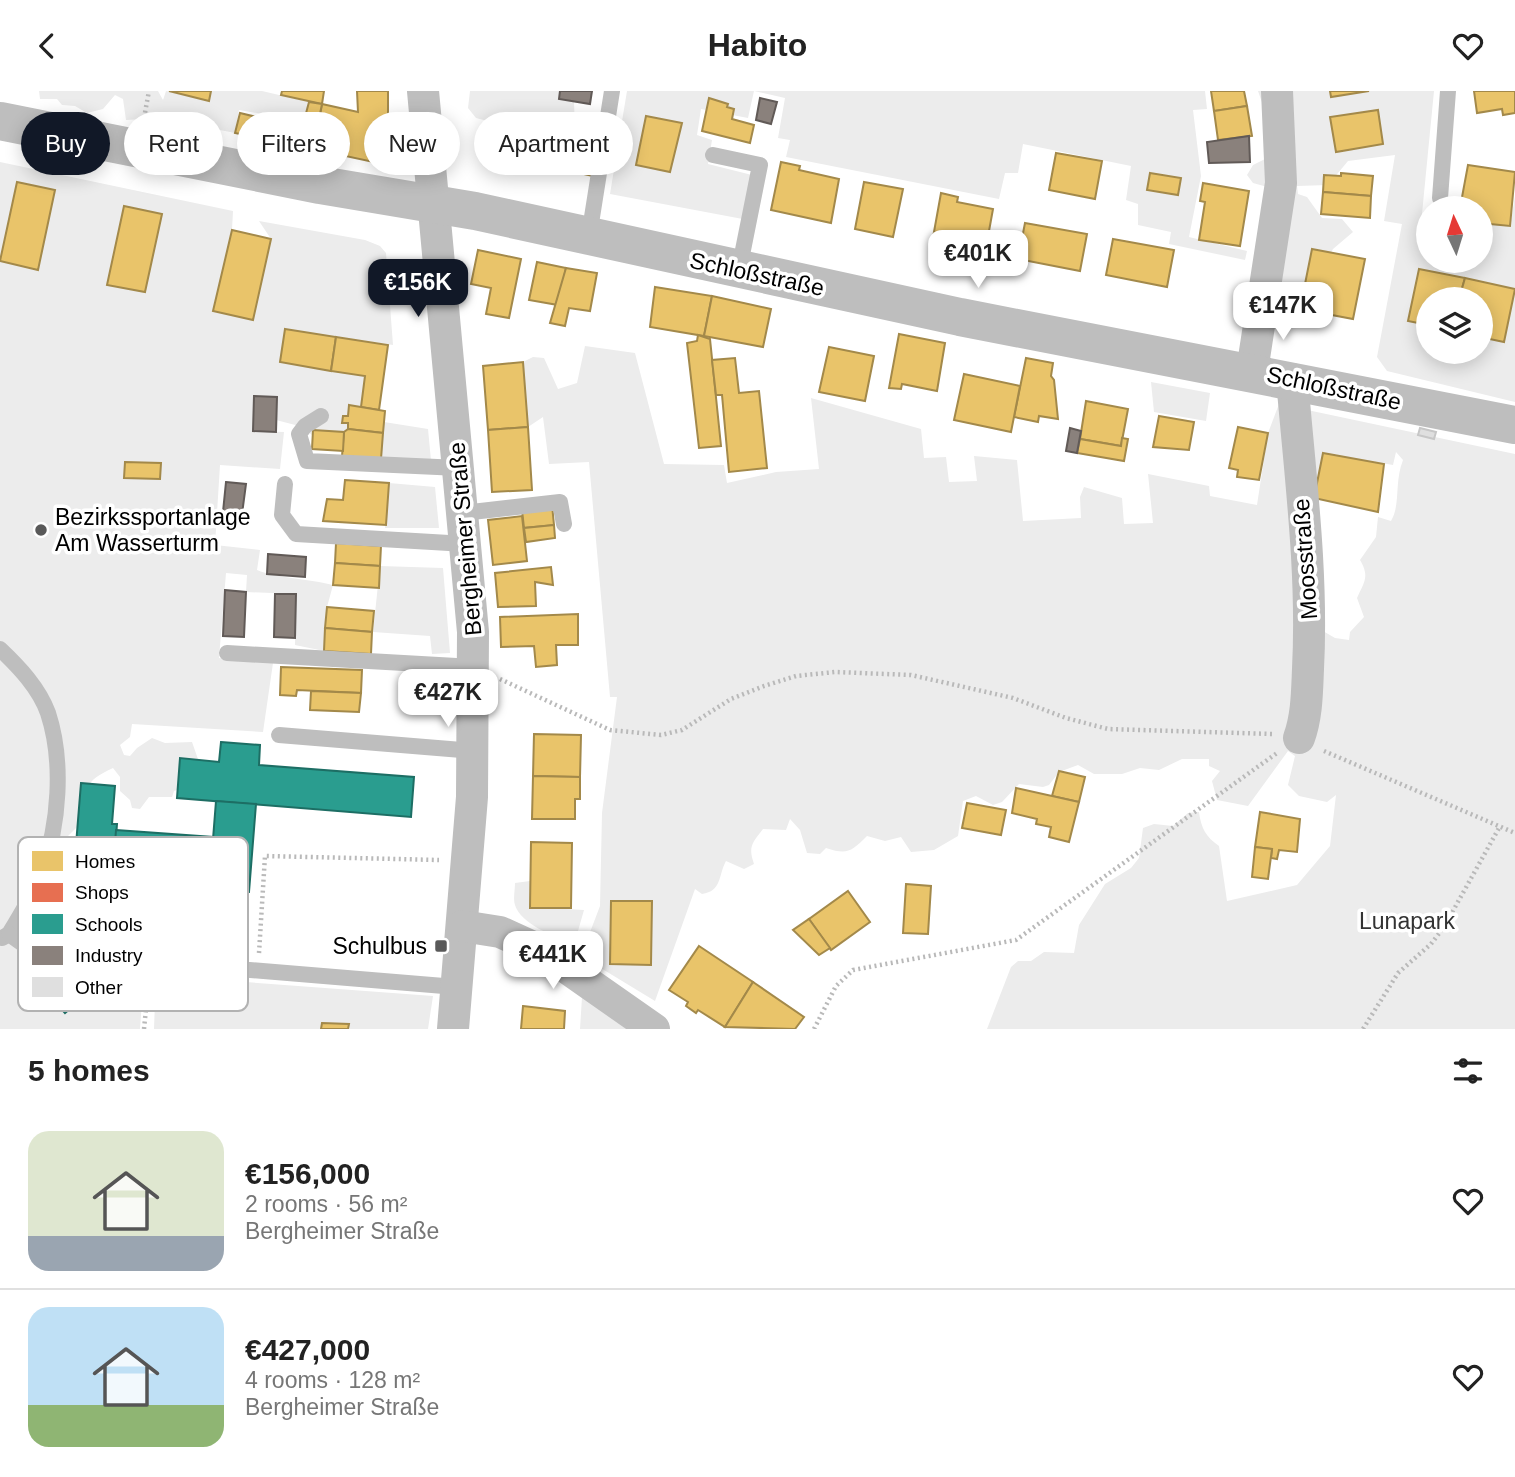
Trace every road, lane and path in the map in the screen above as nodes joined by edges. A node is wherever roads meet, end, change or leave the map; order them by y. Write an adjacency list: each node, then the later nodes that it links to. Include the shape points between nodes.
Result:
1 (423, 91): 8 (street, Bergheimer Straße)
2 (612, 91): 9 (lane)
3 (1277, 91): 11 (street, via 1281,183)
4 (1448, 91): 7 (lane)
5 (0, 121): 8 (street, Schloßstraße, via 307,183)
6 (713, 155): 10 (lane, via 760,165)
7 (1440, 196)
8 (432, 203): 9 (street, Schloßstraße); 15 (street, Bergheimer Straße)
9 (589, 236): 10 (street, Schloßstraße)
10 (738, 270): 11 (street, Schloßstraße)
11 (1251, 372): 12 (street, Schloßstraße)
12 (1292, 379): 14 (street, Schloßstraße); 24 (street, Moosstraße, via 1311,619 1307,698)
13 (321, 416): 15 (lane, via 299,434 307,461)
14 (1515, 425)
15 (459, 468): 17 (street, Bergheimer Straße)
16 (285, 484): 19 (lane, via 282,515 296,534)
17 (463, 513): 18 (lane, via 560,502); 19 (street, Bergheimer Straße)
18 (564, 524)
19 (466, 544): 22 (street, Bergheimer Straße)
20 (0, 649): 28 (lane, via 34,688 47,712 57,768)
21 (227, 653): 22 (lane)
22 (474, 674): 24 (path, via 502,679 610,730 661,735 682,730 731,699 764,686 796,676 835,672 911,675 1013,698 1108,729 1252,732); 25 (street, Bergheimer Straße)
23 (279, 735): 25 (lane)
24 (1298, 738): 26 (path); 40 (path, via 1016,940 868,967 843,976)
25 (474, 751): 31 (street, Bergheimer Straße)
26 (1499, 828): 27 (path); 41 (path, via 1444,927 1398,973)
27 (1515, 834)
28 (50, 837)
29 (424, 862): 34 (path, via 265,856)
30 (18, 917): 32 (lane)
31 (462, 926): 35 (street, Bergheimer Straße); 39 (street, via 500,932 544,953)
32 (4, 937)
33 (248, 971): 34 (lane)
34 (258, 972): 35 (lane)
35 (456, 987): 38 (street, Bergheimer Straße)
36 (146, 1011): 37 (path)
37 (144, 1029)
38 (453, 1029)
39 (654, 1029)
40 (814, 1029)
41 (1363, 1029)

